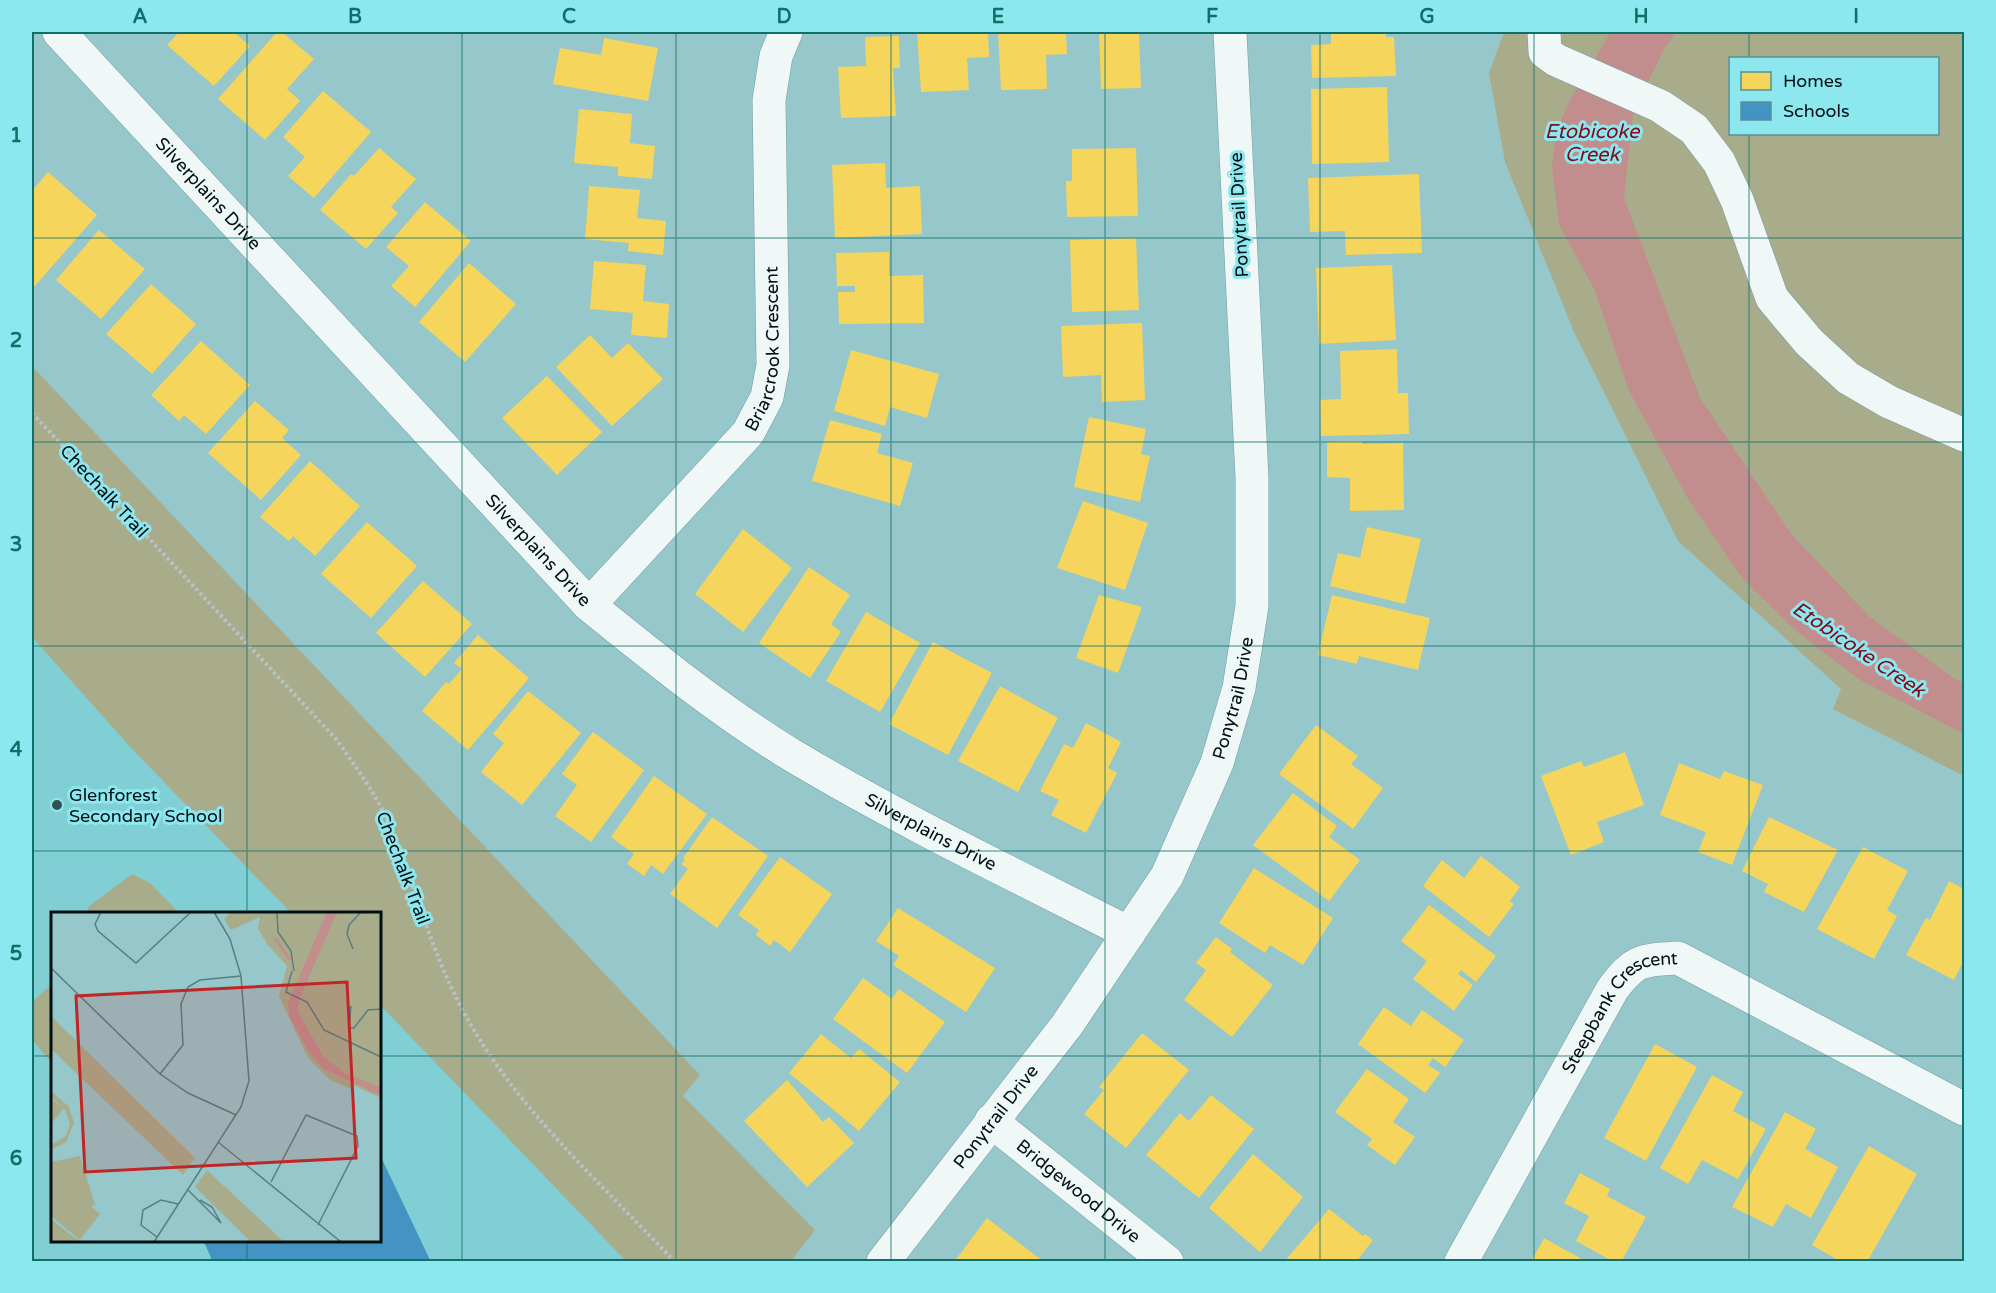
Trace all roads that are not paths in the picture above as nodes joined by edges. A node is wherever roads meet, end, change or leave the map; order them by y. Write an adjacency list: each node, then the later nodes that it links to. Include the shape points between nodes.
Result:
1 (59, 32): 6 (street, Silverplains Drive)
2 (786, 32): 6 (street, Briarcrook Crescent, via 776,56 770,100 773,365 767,397 748,432)
3 (1230, 32): 7 (street, Ponytrail Drive, via 1252,478 1252,606 1239,688 1217,763 1167,876)
4 (1544, 32): 5 (street, via 1545,52 1568,67 1660,106 1694,129 1719,162 1737,200 1772,298 1809,342 1848,378 1889,402)
5 (1965, 435)
6 (589, 604): 7 (street, Silverplains Drive, via 663,665 788,753 915,826)
7 (1129, 933): 9 (street, Ponytrail Drive, via 1067,1025)
8 (1965, 1109): 12 (street, Steepbank Crescent, via 1678,958 1643,960 1623,975 1612,990)
9 (991, 1121): 10 (street, Ponytrail Drive); 11 (street, Bridgewood Drive)
10 (883, 1262)
11 (1167, 1262)
12 (1461, 1262)

